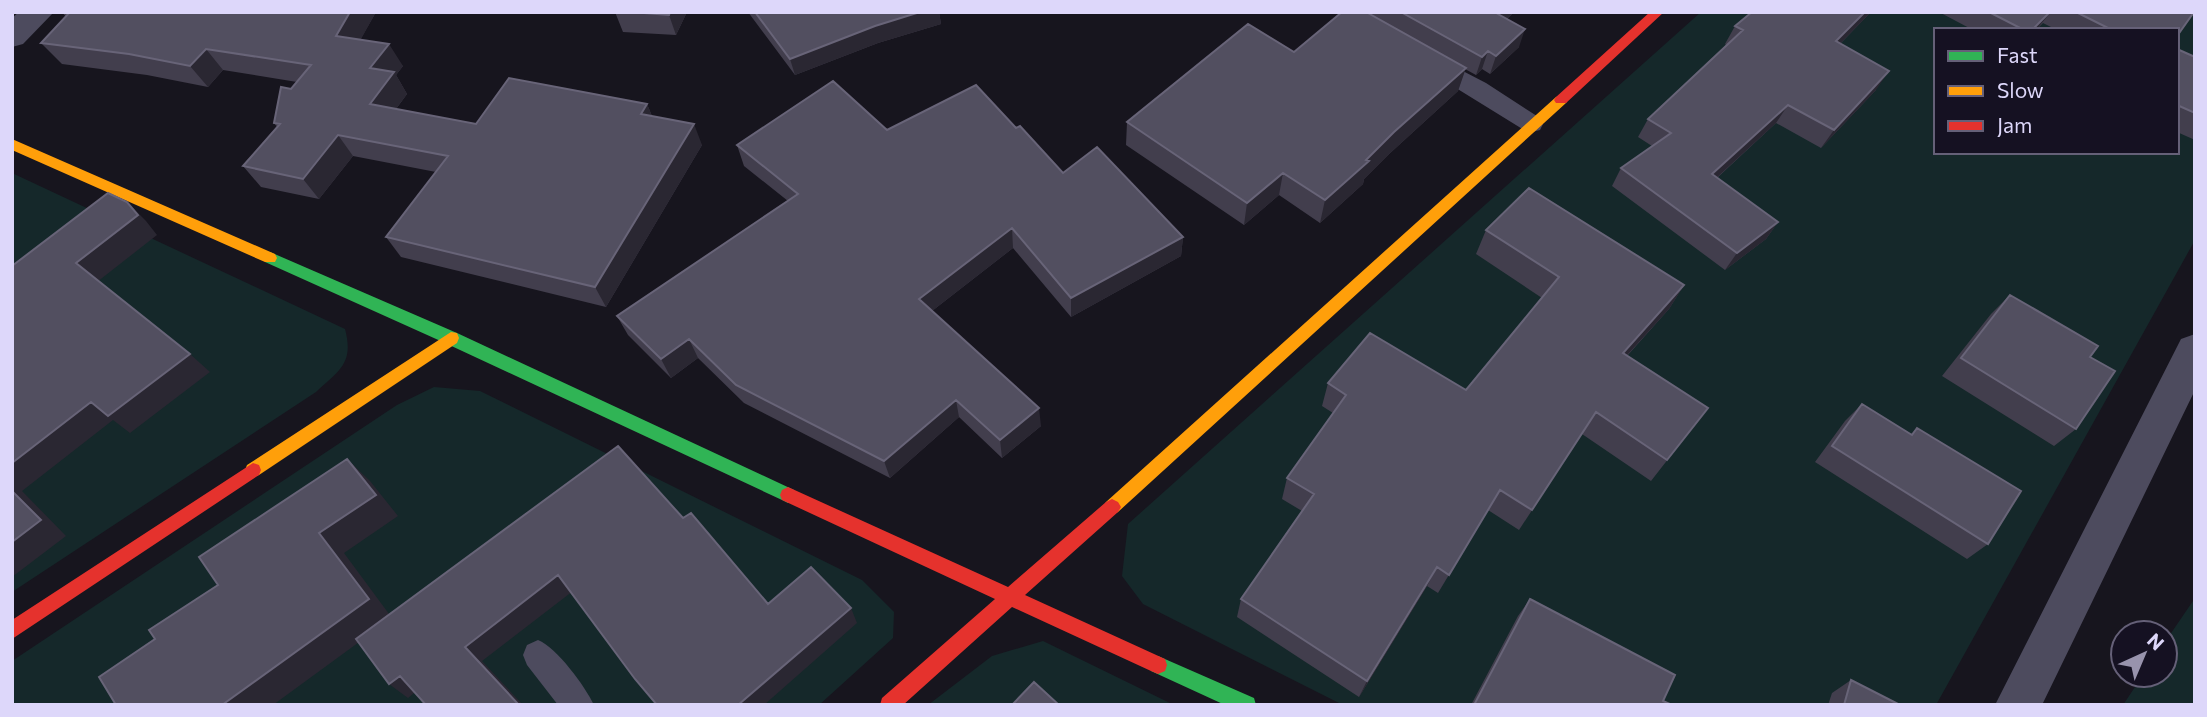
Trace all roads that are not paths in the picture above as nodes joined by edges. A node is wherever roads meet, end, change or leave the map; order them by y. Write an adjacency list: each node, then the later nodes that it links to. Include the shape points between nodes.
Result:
1 (39, 12): 3 (street)
2 (1658, 12): 5 (street)
3 (12, 36)
4 (1409, 50): 5 (lane)
5 (1532, 124): 9 (street)
6 (12, 144): 7 (street)
7 (451, 338): 9 (street); 10 (street)
8 (2195, 350): 15 (street)
9 (1011, 599): 13 (street); 14 (street)
10 (12, 629)
11 (538, 656): 12 (lane)
12 (578, 705)
13 (889, 705)
14 (1247, 705)
15 (2018, 705)

